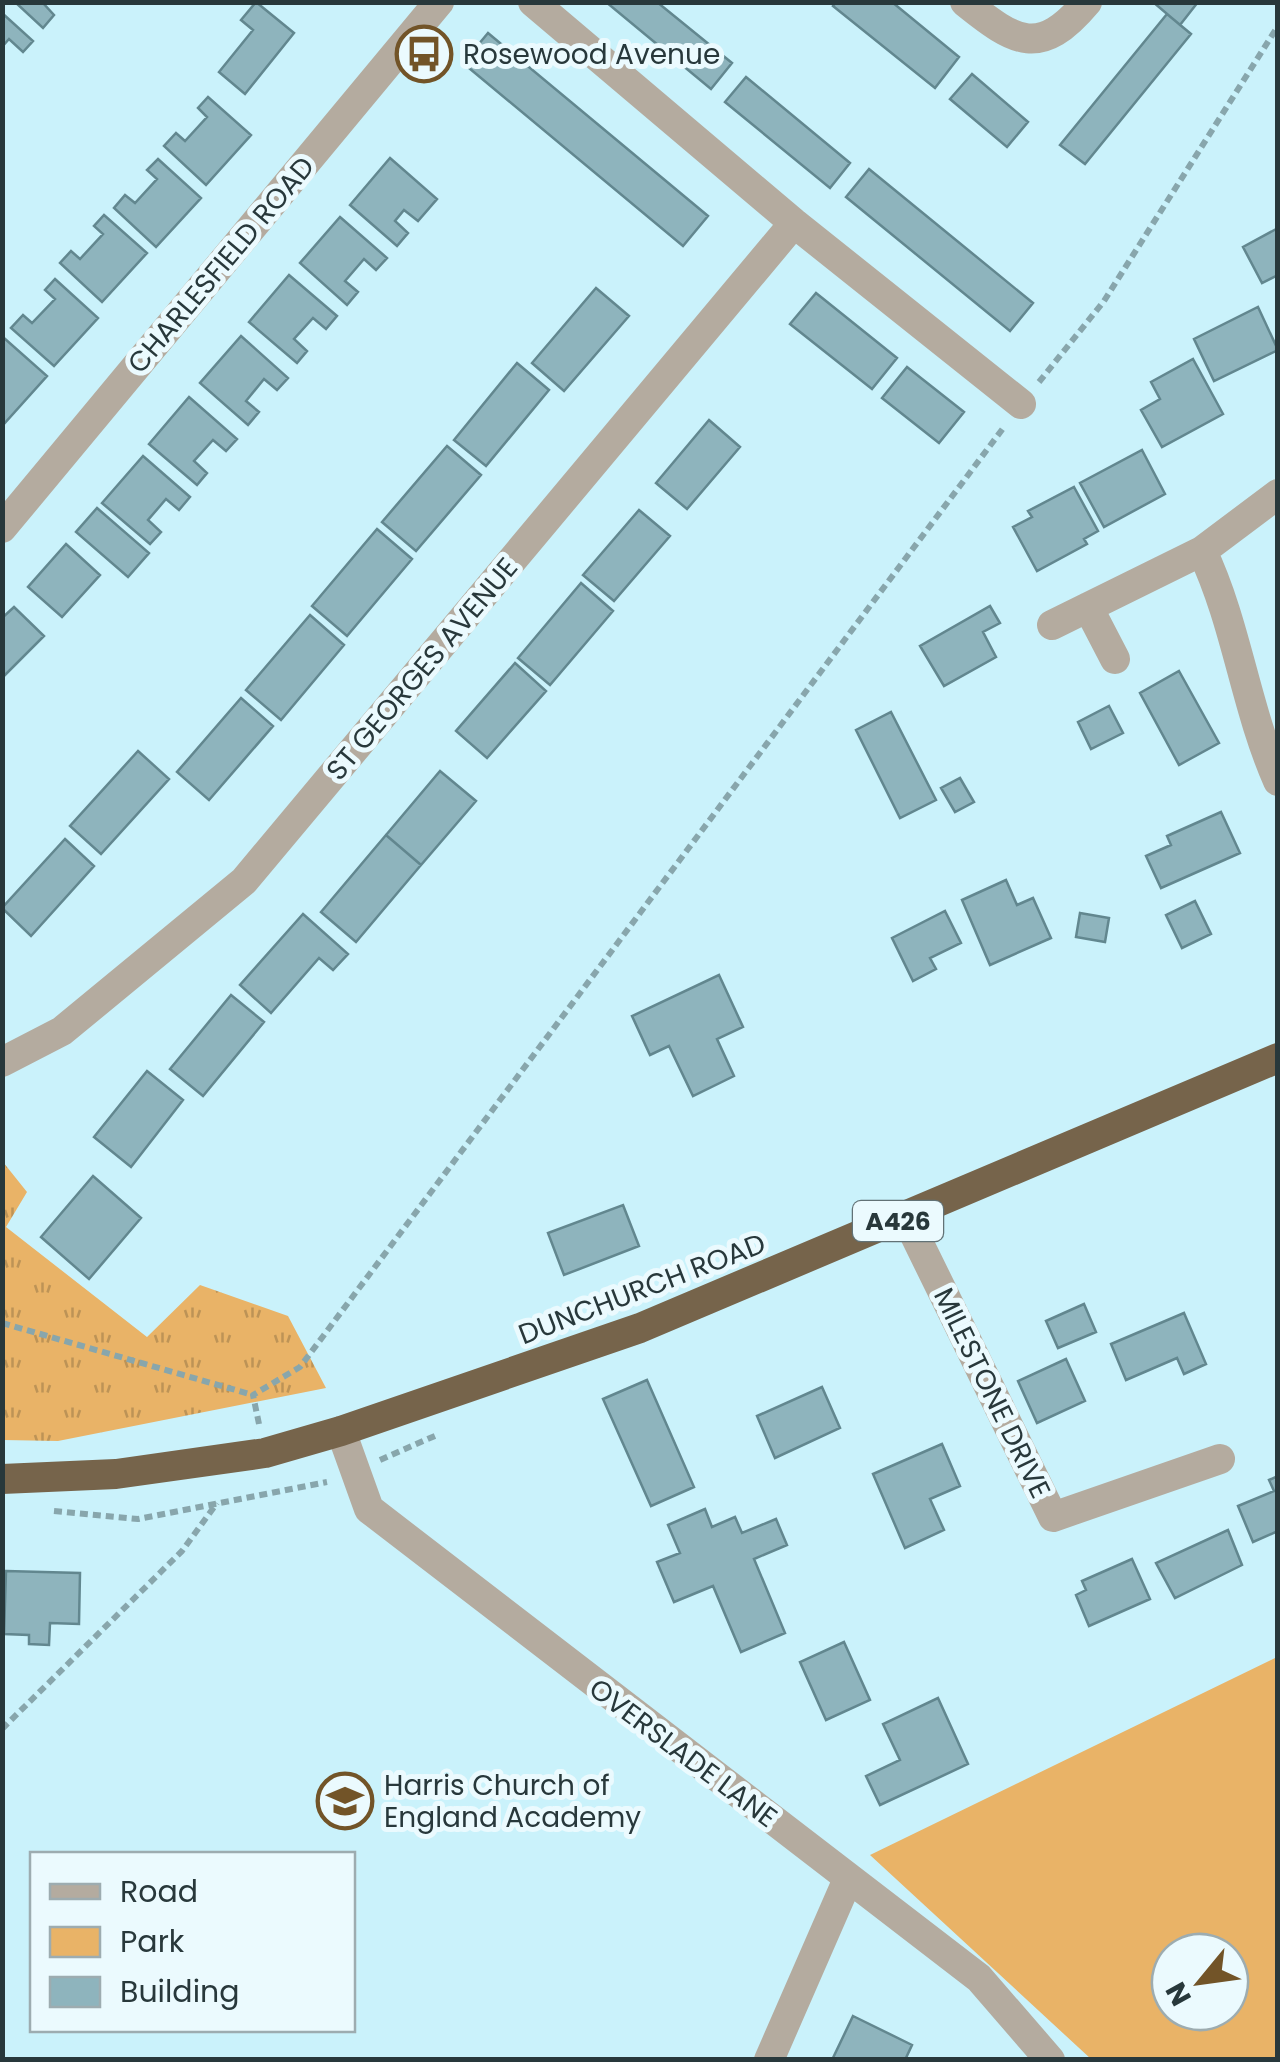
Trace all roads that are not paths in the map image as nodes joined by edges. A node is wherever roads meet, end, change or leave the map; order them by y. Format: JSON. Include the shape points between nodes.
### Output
{"nodes":[{"id":1,"x":439,"y":2,"type":"edge"},
{"id":2,"x":533,"y":2,"type":"edge"},
{"id":3,"x":965,"y":2,"type":"edge"},
{"id":4,"x":1087,"y":2,"type":"edge"},
{"id":5,"x":794,"y":224,"type":"junction"},
{"id":6,"x":1021,"y":404,"type":"road end"},
{"id":7,"x":1278,"y":494,"type":"edge"},
{"id":8,"x":2,"y":528,"type":"edge"},
{"id":9,"x":1202,"y":551,"type":"junction"},
{"id":10,"x":1088,"y":608,"type":"junction"},
{"id":11,"x":1052,"y":625,"type":"dead end"},
{"id":12,"x":1116,"y":659,"type":"dead end"},
{"id":13,"x":1278,"y":781,"type":"edge"},
{"id":14,"x":1278,"y":1058,"type":"edge"},
{"id":15,"x":2,"y":1062,"type":"edge"},
{"id":16,"x":906,"y":1217,"type":"junction"},
{"id":17,"x":341,"y":1431,"type":"junction"},
{"id":18,"x":1220,"y":1459,"type":"dead end"},
{"id":19,"x":2,"y":1479,"type":"edge"},
{"id":20,"x":848,"y":1880,"type":"junction"},
{"id":21,"x":769,"y":2060,"type":"edge"},
{"id":22,"x":1050,"y":2060,"type":"edge"}],
"edges":[{"from":1,"to":8,"type":"street","name":"CHARLESFIELD ROAD"},
{"from":2,"to":5,"type":"street"},
{"from":3,"to":4,"type":"street","via":[[1006,34],[1034,40],[1063,31]]},
{"from":5,"to":6,"type":"street"},
{"from":5,"to":15,"type":"street","name":"ST GEORGES AVENUE","via":[[244,881],[62,1031]]},
{"from":7,"to":9,"type":"street"},
{"from":9,"to":10,"type":"street"},
{"from":9,"to":13,"type":"street"},
{"from":10,"to":11,"type":"street"},
{"from":10,"to":12,"type":"street"},
{"from":14,"to":16,"type":"highway","name":"DUNCHURCH ROAD","number":"A426"},
{"from":16,"to":17,"type":"highway","name":"DUNCHURCH ROAD","number":"A426","via":[[640,1328]]},
{"from":16,"to":18,"type":"street","name":"MILESTONE DRIVE","via":[[1053,1517]]},
{"from":17,"to":19,"type":"highway","name":"DUNCHURCH ROAD","number":"A426","via":[[264,1454],[97,1476]]},
{"from":17,"to":20,"type":"street","name":"OVERSLADE LANE","via":[[370,1509]]},
{"from":20,"to":21,"type":"street"},
{"from":20,"to":22,"type":"street","name":"OVERSLADE LANE","via":[[979,1978]]}]}
